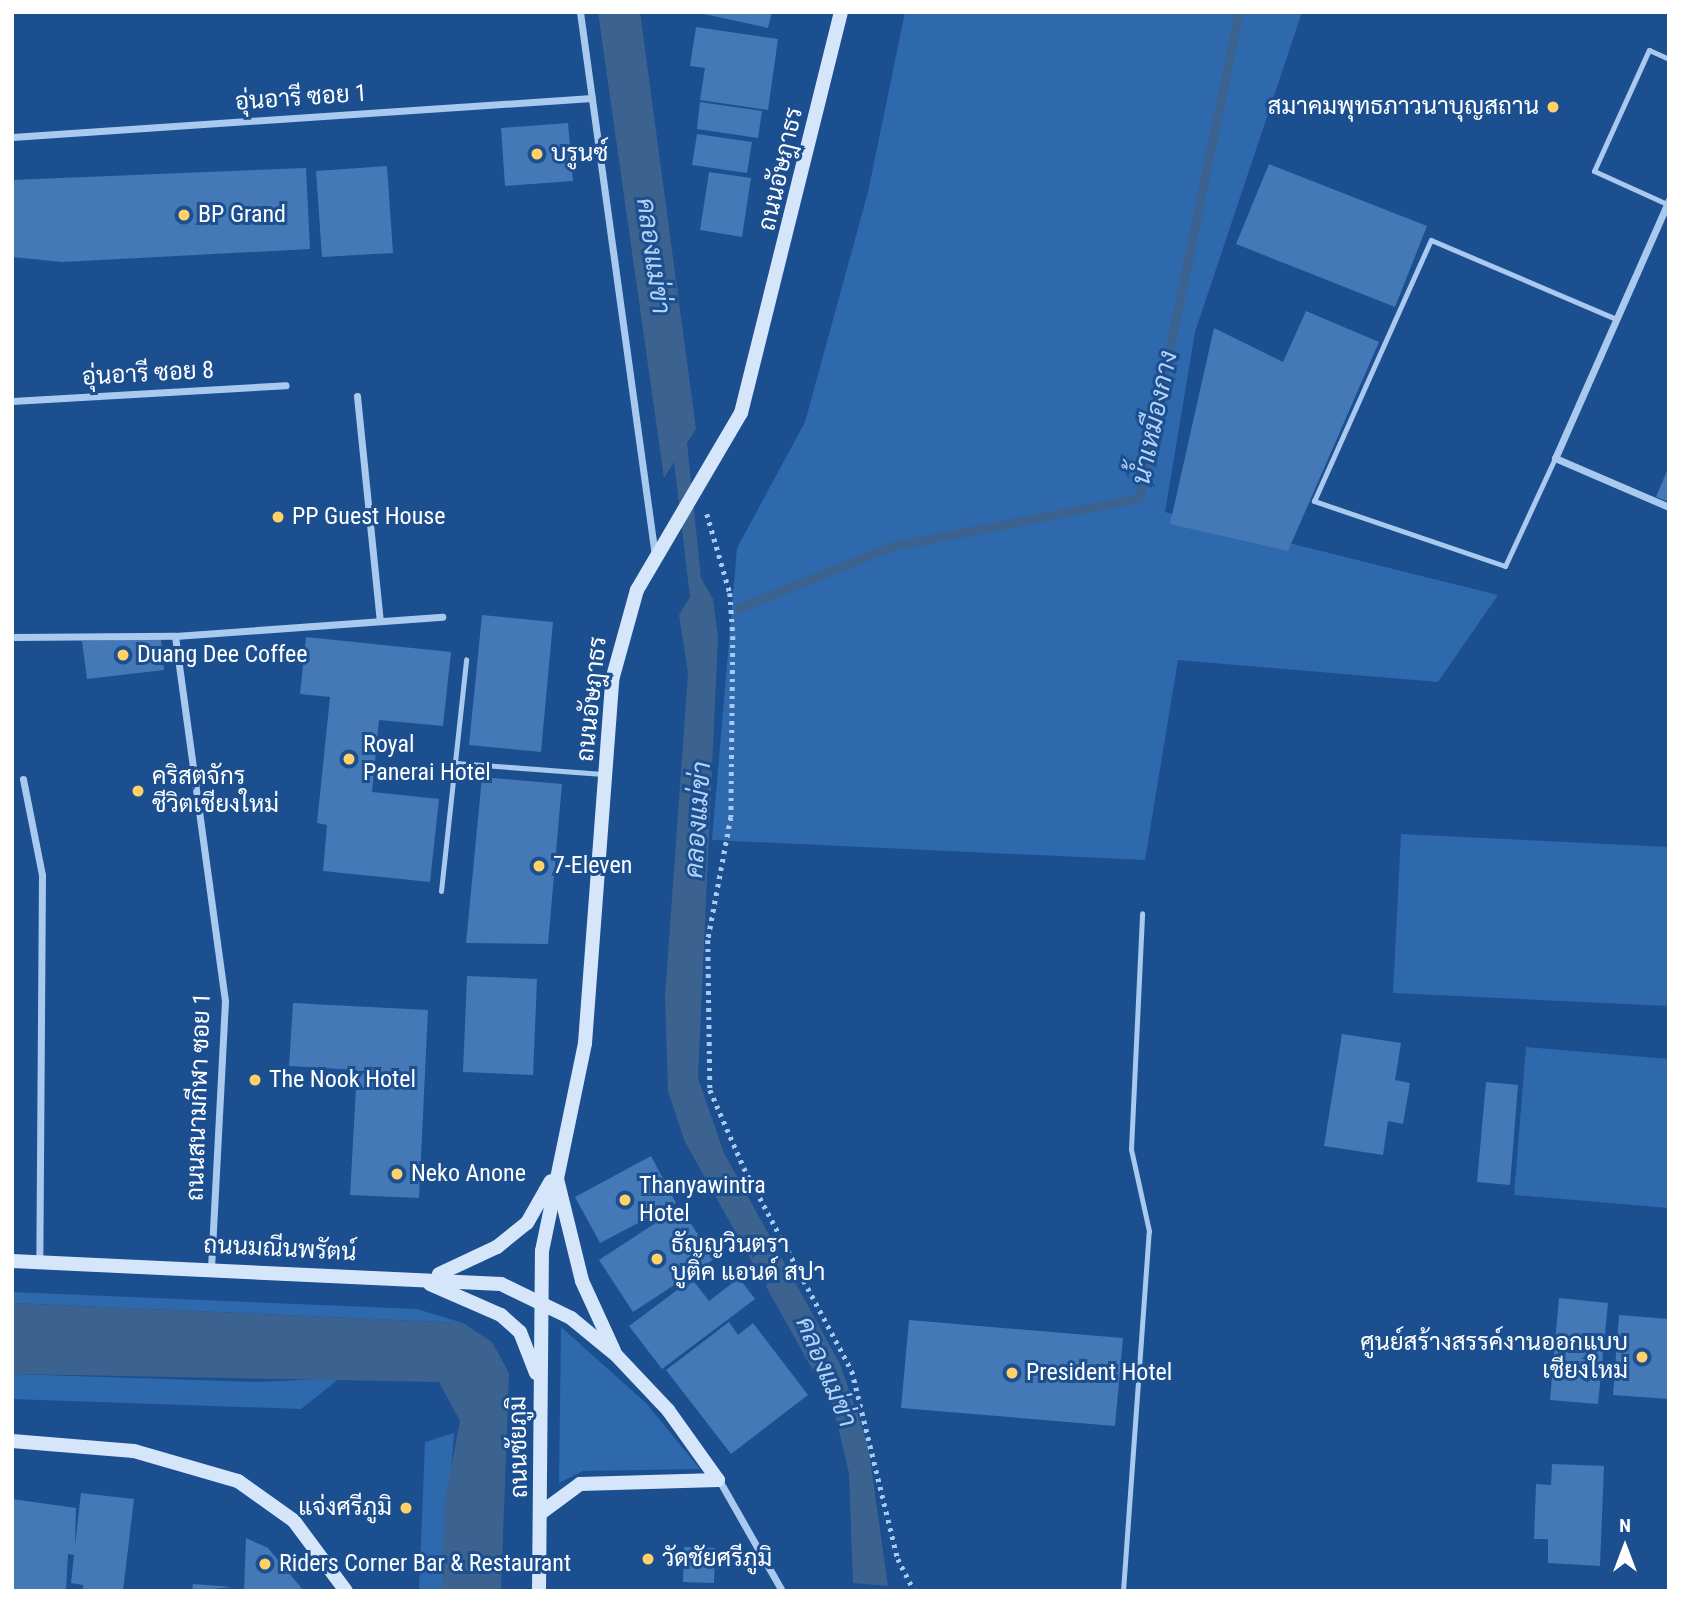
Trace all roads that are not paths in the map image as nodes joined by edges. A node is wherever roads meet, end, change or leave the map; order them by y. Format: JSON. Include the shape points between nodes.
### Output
{"nodes":[{"id":1,"x":580,"y":12,"type":"edge"},
{"id":2,"x":841,"y":12,"type":"edge"},
{"id":3,"x":1669,"y":59,"type":"edge"},
{"id":4,"x":592,"y":98,"type":"junction"},
{"id":5,"x":12,"y":137,"type":"edge"},
{"id":6,"x":1668,"y":202,"type":"edge"},
{"id":7,"x":1616,"y":319,"type":"junction"},
{"id":8,"x":286,"y":385,"type":"dead end"},
{"id":9,"x":357,"y":396,"type":"dead end"},
{"id":10,"x":12,"y":401,"type":"edge"},
{"id":11,"x":1555,"y":458,"type":"junction"},
{"id":12,"x":1669,"y":507,"type":"edge"},
{"id":13,"x":656,"y":564,"type":"junction"},
{"id":14,"x":442,"y":617,"type":"dead end"},
{"id":15,"x":380,"y":621,"type":"junction"},
{"id":16,"x":175,"y":636,"type":"junction"},
{"id":17,"x":12,"y":637,"type":"edge"},
{"id":18,"x":466,"y":659,"type":"dead end"},
{"id":19,"x":456,"y":763,"type":"junction"},
{"id":20,"x":607,"y":774,"type":"junction"},
{"id":21,"x":23,"y":779,"type":"dead end"},
{"id":22,"x":441,"y":891,"type":"dead end"},
{"id":23,"x":1142,"y":913,"type":"dead end"},
{"id":24,"x":556,"y":1174,"type":"junction"},
{"id":25,"x":12,"y":1261,"type":"edge"},
{"id":26,"x":39,"y":1262,"type":"junction"},
{"id":27,"x":212,"y":1268,"type":"junction"},
{"id":28,"x":419,"y":1280,"type":"junction"},
{"id":29,"x":541,"y":1303,"type":"junction"},
{"id":30,"x":616,"y":1355,"type":"junction"},
{"id":31,"x":541,"y":1388,"type":"junction"},
{"id":32,"x":12,"y":1441,"type":"edge"},
{"id":33,"x":718,"y":1480,"type":"junction"},
{"id":34,"x":542,"y":1512,"type":"junction"},
{"id":35,"x":346,"y":1591,"type":"edge"},
{"id":36,"x":539,"y":1591,"type":"edge"},
{"id":37,"x":782,"y":1591,"type":"edge"},
{"id":38,"x":1123,"y":1591,"type":"edge"}],
"edges":[{"from":1,"to":4,"type":"street"},
{"from":2,"to":13,"type":"street","name":"ถนนอัษฎาธร","via":[[741,413]]},
{"from":3,"to":6,"type":"lane","via":[[1648,50],[1594,170]]},
{"from":4,"to":5,"type":"street","name":"อุ่นอารี ซอย 1"},
{"from":4,"to":13,"type":"street"},
{"from":6,"to":7,"type":"street"},
{"from":7,"to":11,"type":"street"},
{"from":7,"to":11,"type":"lane","via":[[1431,240],[1314,501],[1505,566]]},
{"from":8,"to":10,"type":"street","name":"อุ่นอารี ซอย 8"},
{"from":9,"to":15,"type":"street"},
{"from":11,"to":12,"type":"street"},
{"from":13,"to":20,"type":"street","name":"ถนนอัษฎาธร","via":[[625,620],[612,680]]},
{"from":14,"to":15,"type":"street"},
{"from":15,"to":16,"type":"street"},
{"from":16,"to":17,"type":"street"},
{"from":16,"to":27,"type":"street","name":"ถนนสนามกีฬา ซอย 1","via":[[225,1001]]},
{"from":18,"to":19,"type":"lane"},
{"from":19,"to":20,"type":"lane"},
{"from":19,"to":22,"type":"lane"},
{"from":20,"to":24,"type":"street","name":"ถนนอัษฎาธร","via":[[585,1043]]},
{"from":21,"to":26,"type":"street","via":[[42,875]]},
{"from":23,"to":38,"type":"lane","via":[[1130,1149],[1149,1231]]},
{"from":24,"to":28,"type":"street","via":[[527,1223],[498,1247]]},
{"from":24,"to":29,"type":"street","name":"ถนนอัษฎาธร"},
{"from":24,"to":30,"type":"street","via":[[582,1281]]},
{"from":25,"to":26,"type":"street","name":"ถนนมณีนพรัตน์"},
{"from":26,"to":27,"type":"street","name":"ถนนมณีนพรัตน์"},
{"from":27,"to":28,"type":"street","name":"ถนนมณีนพรัตน์"},
{"from":28,"to":29,"type":"street","name":"ถนนมณีนพรัตน์","via":[[485,1280]]},
{"from":28,"to":31,"type":"street","via":[[501,1315],[520,1332]]},
{"from":29,"to":30,"type":"street","name":"ถนนมณีนพรัตน์"},
{"from":29,"to":31,"type":"street","name":"ถนนชัยภูมิ"},
{"from":30,"to":33,"type":"street","via":[[668,1410]]},
{"from":31,"to":34,"type":"street","name":"ถนนชัยภูมิ"},
{"from":32,"to":35,"type":"street","via":[[134,1451],[185,1461],[267,1499],[294,1521]]},
{"from":33,"to":34,"type":"street","via":[[580,1484]]},
{"from":33,"to":37,"type":"street"},
{"from":34,"to":36,"type":"street","name":"ถนนชัยภูมิ"}]}
